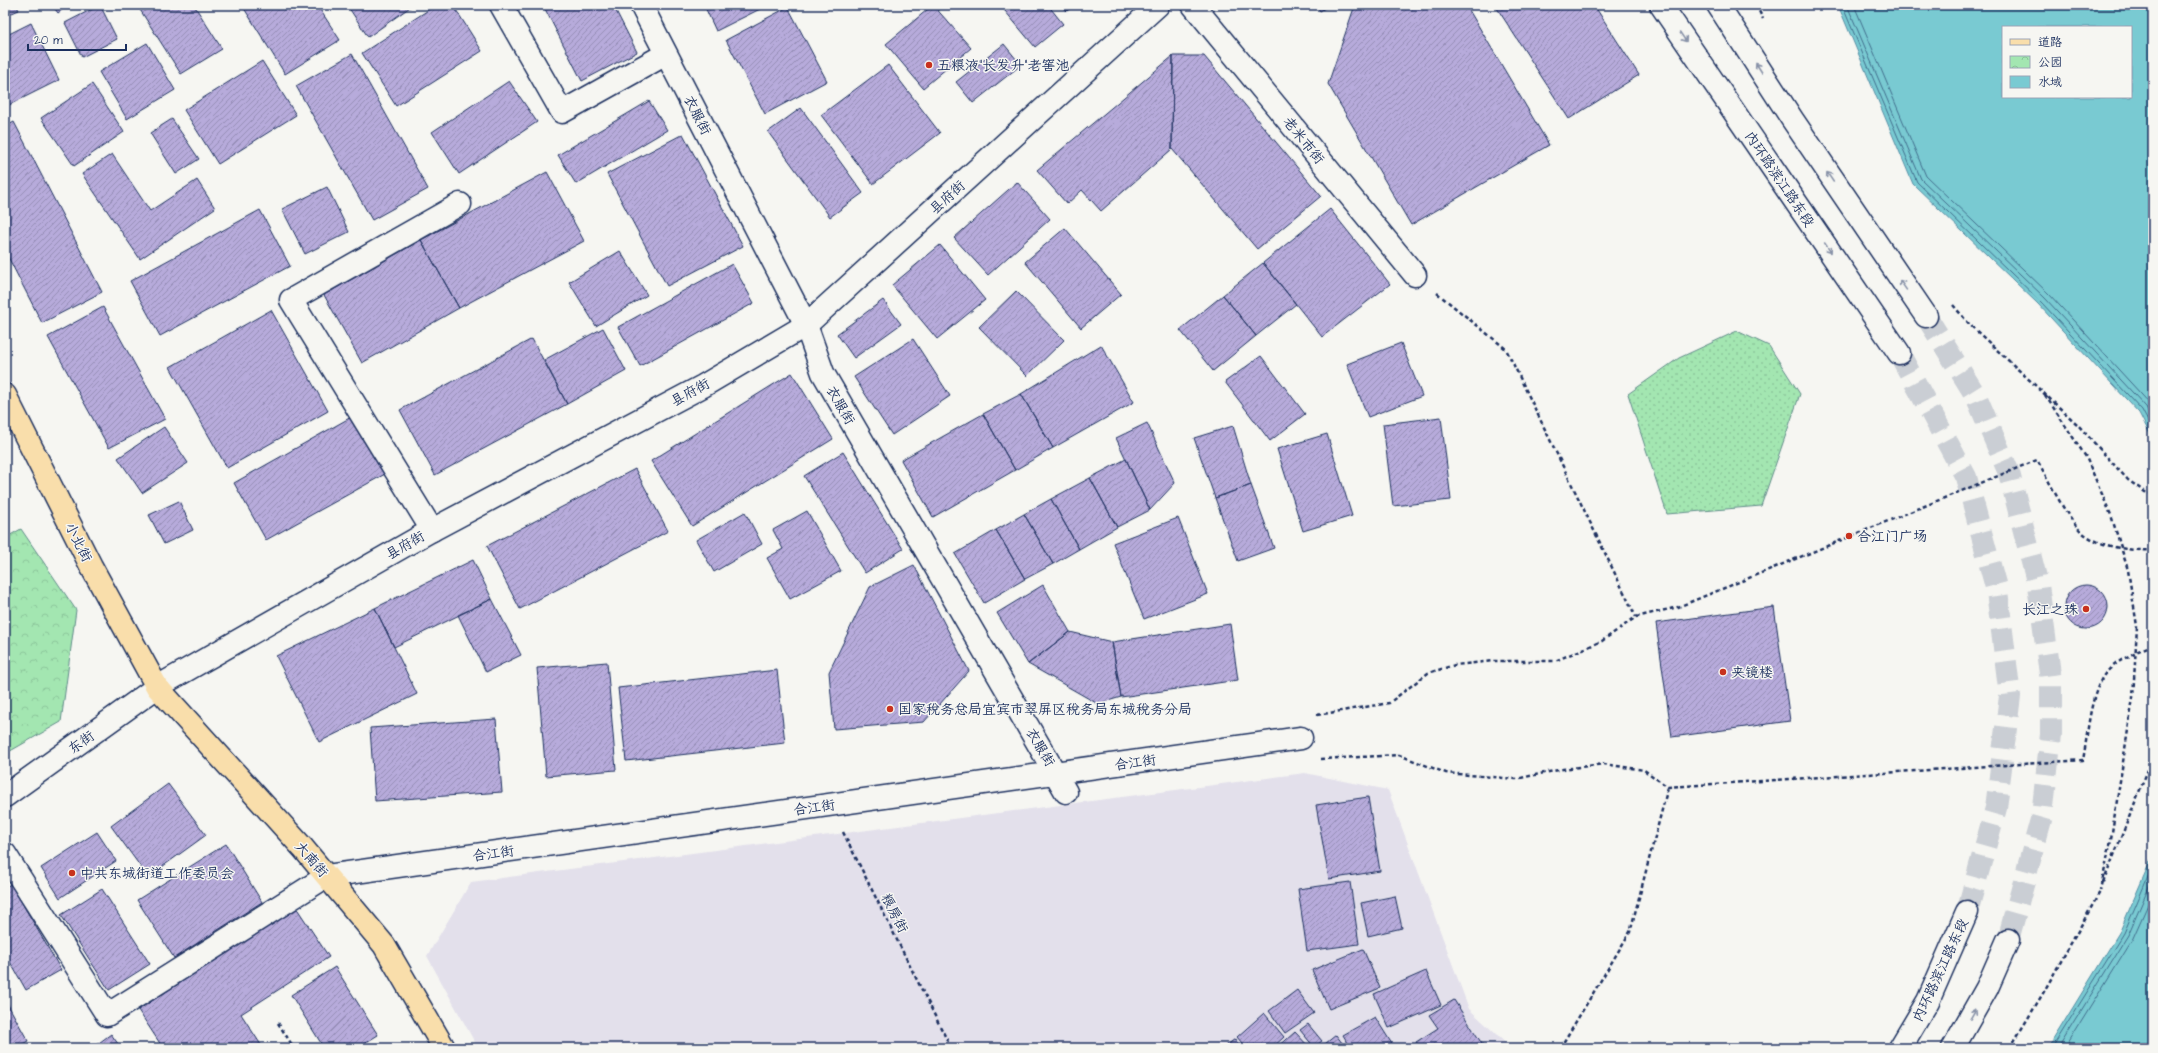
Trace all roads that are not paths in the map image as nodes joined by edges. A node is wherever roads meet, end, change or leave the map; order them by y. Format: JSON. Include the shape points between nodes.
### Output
{"nodes":[{"id":1,"x":501,"y":5,"type":"edge"},
{"id":2,"x":641,"y":5,"type":"edge"},
{"id":3,"x":1158,"y":5,"type":"edge"},
{"id":4,"x":1193,"y":5,"type":"edge"},
{"id":5,"x":1661,"y":5,"type":"edge"},
{"id":6,"x":1718,"y":5,"type":"edge"},
{"id":7,"x":666,"y":54,"type":"junction"},
{"id":8,"x":460,"y":204,"type":"dead end"},
{"id":9,"x":1415,"y":275,"type":"road end"},
{"id":10,"x":1926,"y":316,"type":"tunnel mouth"},
{"id":11,"x":806,"y":324,"type":"junction"},
{"id":12,"x":1899,"y":353,"type":"tunnel mouth"},
{"id":13,"x":5,"y":395,"type":"edge"},
{"id":14,"x":432,"y":530,"type":"junction"},
{"id":15,"x":156,"y":687,"type":"junction"},
{"id":16,"x":1301,"y":738,"type":"dead end"},
{"id":17,"x":1061,"y":782,"type":"junction"},
{"id":18,"x":5,"y":796,"type":"edge"},
{"id":19,"x":5,"y":854,"type":"edge"},
{"id":20,"x":327,"y":876,"type":"junction"},
{"id":21,"x":1967,"y":912,"type":"tunnel mouth"},
{"id":22,"x":2008,"y":940,"type":"tunnel mouth"},
{"id":23,"x":444,"y":1048,"type":"edge"},
{"id":24,"x":1900,"y":1048,"type":"edge"},
{"id":25,"x":1953,"y":1048,"type":"edge"}],
"edges":[{"from":1,"to":7,"type":"street","via":[[562,112]]},
{"from":2,"to":7,"type":"street","name":"衣服街"},
{"from":3,"to":11,"type":"street","name":"县府街"},
{"from":4,"to":9,"type":"street","name":"老米市街"},
{"from":5,"to":12,"type":"street","name":"内环路滨江路东段","one_way":true},
{"from":10,"to":6,"type":"street","one_way":true,"via":[[1796,126]]},
{"from":7,"to":11,"type":"street","name":"衣服街"},
{"from":8,"to":14,"type":"street","via":[[292,300]]},
{"from":11,"to":14,"type":"street","name":"县府街","via":[[702,386]]},
{"from":11,"to":17,"type":"street","name":"衣服街","via":[[823,373]]},
{"from":13,"to":15,"type":"main road","name":"小北街","via":[[91,566]]},
{"from":14,"to":15,"type":"street","name":"县府街"},
{"from":15,"to":18,"type":"street","name":"东街"},
{"from":15,"to":20,"type":"main road","name":"大南街"},
{"from":16,"to":17,"type":"street","name":"合江街"},
{"from":17,"to":20,"type":"street","name":"合江街","via":[[828,805]]},
{"from":19,"to":20,"type":"street","via":[[107,1015]]},
{"from":20,"to":23,"type":"main road","name":"大南街","via":[[384,945]]},
{"from":21,"to":24,"type":"street","name":"内环路滨江路东段","via":[[1928,1001]]},
{"from":25,"to":22,"type":"street","one_way":true,"via":[[1987,988]]}]}
